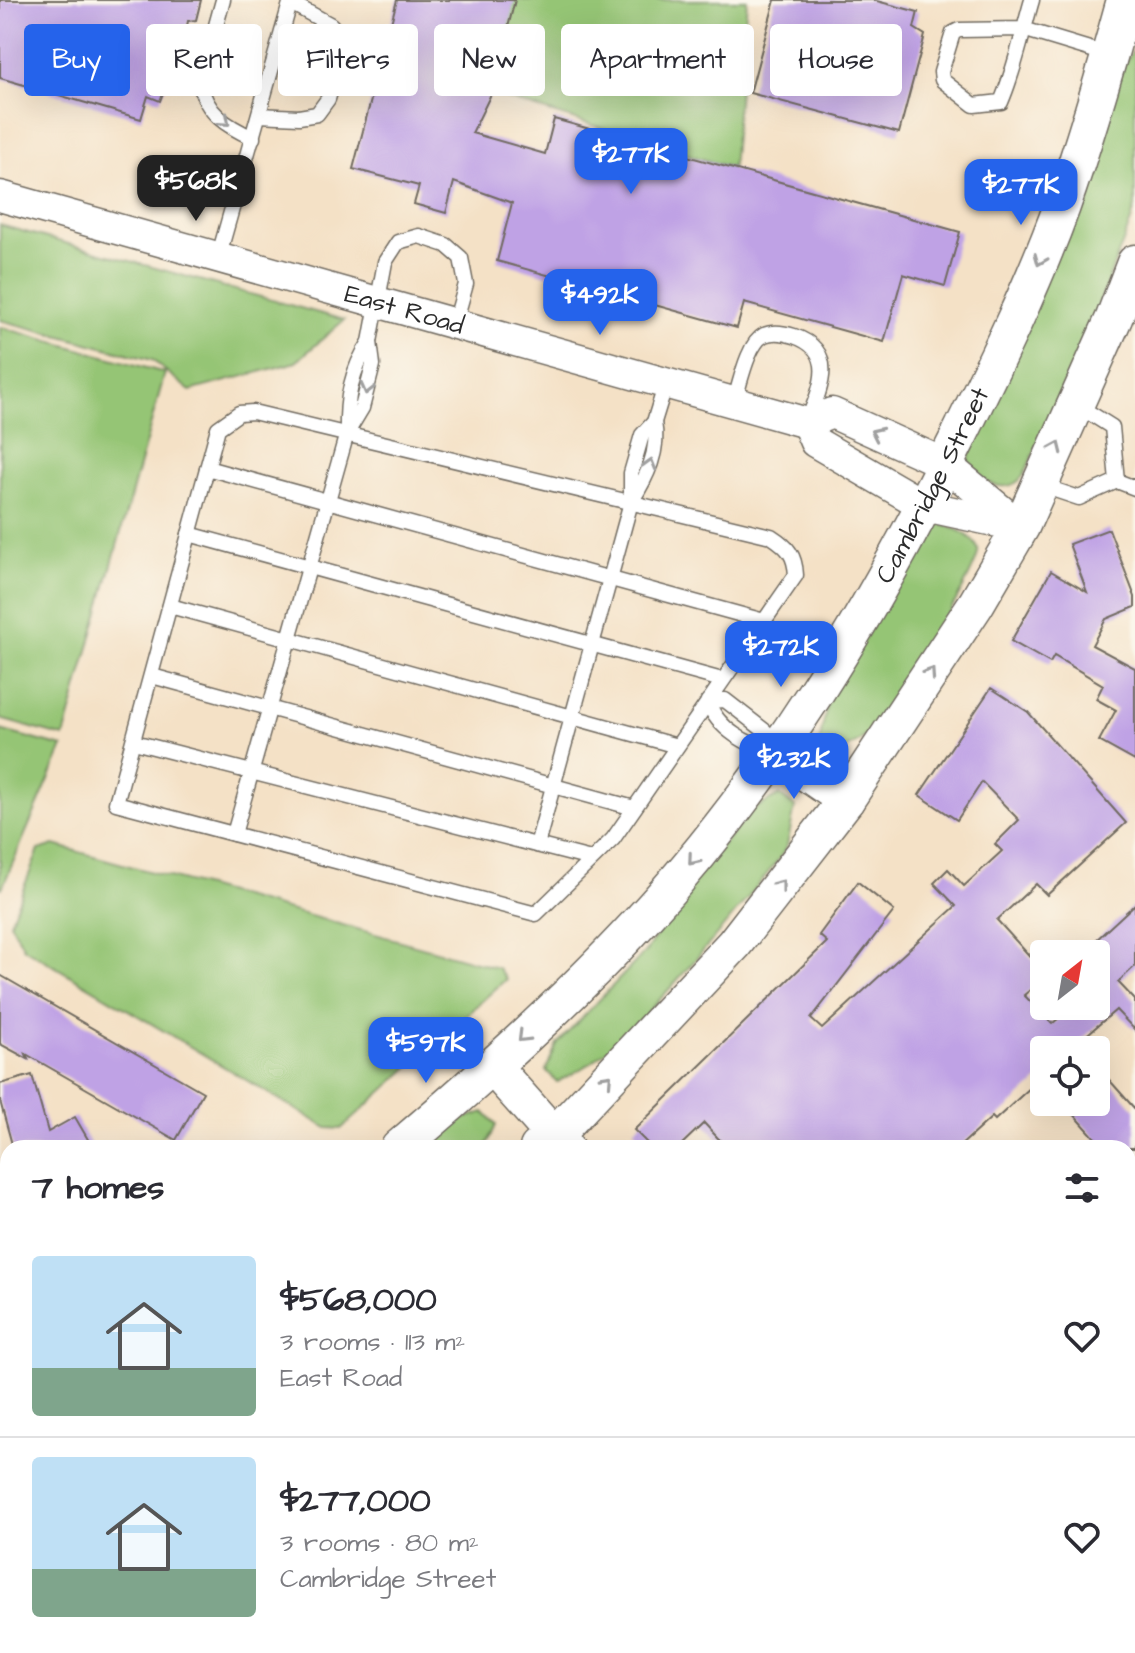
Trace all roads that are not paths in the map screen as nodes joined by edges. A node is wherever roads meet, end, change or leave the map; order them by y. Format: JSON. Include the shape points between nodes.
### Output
{"nodes":[{"id":1,"x":223,"y":0,"type":"edge"},
{"id":2,"x":1032,"y":0,"type":"edge"},
{"id":3,"x":1125,"y":0,"type":"edge"},
{"id":4,"x":291,"y":2,"type":"edge"},
{"id":5,"x":1023,"y":29,"type":"junction"},
{"id":6,"x":1110,"y":55,"type":"junction"},
{"id":7,"x":259,"y":115,"type":"junction"},
{"id":8,"x":253,"y":138,"type":"junction"},
{"id":9,"x":0,"y":196,"type":"edge"},
{"id":10,"x":218,"y":258,"type":"junction"},
{"id":11,"x":1135,"y":263,"type":"edge"},
{"id":12,"x":378,"y":302,"type":"junction"},
{"id":13,"x":455,"y":323,"type":"junction"},
{"id":14,"x":666,"y":383,"type":"junction"},
{"id":15,"x":734,"y":402,"type":"junction"},
{"id":16,"x":1076,"y":404,"type":"junction"},
{"id":17,"x":807,"y":423,"type":"junction"},
{"id":18,"x":347,"y":433,"type":"junction"},
{"id":19,"x":945,"y":464,"type":"junction"},
{"id":20,"x":207,"y":468,"type":"junction"},
{"id":21,"x":1117,"y":481,"type":"junction"},
{"id":22,"x":1040,"y":485,"type":"junction"},
{"id":23,"x":1135,"y":488,"type":"edge"},
{"id":24,"x":328,"y":501,"type":"junction"},
{"id":25,"x":631,"y":502,"type":"junction"},
{"id":26,"x":925,"y":506,"type":"junction"},
{"id":27,"x":1021,"y":527,"type":"junction"},
{"id":28,"x":189,"y":534,"type":"junction"},
{"id":29,"x":310,"y":567,"type":"junction"},
{"id":30,"x":610,"y":579,"type":"junction"},
{"id":31,"x":170,"y":606,"type":"junction"},
{"id":32,"x":764,"y":621,"type":"junction"},
{"id":33,"x":289,"y":639,"type":"junction"},
{"id":34,"x":592,"y":644,"type":"junction"},
{"id":35,"x":152,"y":676,"type":"junction"},
{"id":36,"x":722,"y":680,"type":"junction"},
{"id":37,"x":708,"y":701,"type":"junction"},
{"id":38,"x":270,"y":708,"type":"junction"},
{"id":39,"x":572,"y":717,"type":"junction"},
{"id":40,"x":134,"y":742,"type":"junction"},
{"id":41,"x":677,"y":746,"type":"junction"},
{"id":42,"x":776,"y":752,"type":"junction"},
{"id":43,"x":252,"y":771,"type":"junction"},
{"id":44,"x":553,"y":786,"type":"junction"},
{"id":45,"x":846,"y":800,"type":"junction"},
{"id":46,"x":634,"y":808,"type":"junction"},
{"id":47,"x":234,"y":834,"type":"junction"},
{"id":48,"x":537,"y":845,"type":"junction"},
{"id":49,"x":591,"y":859,"type":"junction"},
{"id":50,"x":493,"y":1067,"type":"junction"},
{"id":51,"x":408,"y":1140,"type":"edge"},
{"id":52,"x":549,"y":1140,"type":"edge"},
{"id":53,"x":556,"y":1140,"type":"edge"}],
"edges":[{"from":1,"to":8,"type":"lane","one_way":true,"via":[[200,83],[202,94],[223,124]]},
{"from":2,"to":5,"type":"lane"},
{"from":3,"to":6,"type":"street","name":"Cambridge Street"},
{"from":4,"to":7,"type":"lane"},
{"from":4,"to":7,"type":"lane","via":[[331,25],[345,42],[328,99],[317,114]]},
{"from":5,"to":5,"type":"lane","via":[[1001,102],[974,105],[942,80],[953,33]]},
{"from":5,"to":6,"type":"lane"},
{"from":6,"to":19,"type":"street","name":"Cambridge Street","one_way":true,"via":[[1061,208],[1009,335]]},
{"from":7,"to":8,"type":"lane"},
{"from":8,"to":10,"type":"lane"},
{"from":9,"to":10,"type":"street","name":"East Road"},
{"from":10,"to":12,"type":"street","name":"East Road"},
{"from":11,"to":16,"type":"street"},
{"from":12,"to":13,"type":"street","name":"East Road"},
{"from":12,"to":13,"type":"lane","via":[[385,262],[398,242],[419,236],[446,245],[461,258],[466,284]]},
{"from":12,"to":18,"type":"lane","one_way":true,"via":[[370,342],[373,365],[362,408]]},
{"from":13,"to":14,"type":"street","name":"East Road"},
{"from":14,"to":15,"type":"street","name":"East Road"},
{"from":25,"to":14,"type":"lane","one_way":true,"via":[[646,479],[658,439],[654,422]]},
{"from":15,"to":17,"type":"street","name":"East Road"},
{"from":15,"to":17,"type":"lane","via":[[749,357],[763,336],[795,336],[820,355],[822,386]]},
{"from":16,"to":21,"type":"lane","via":[[1112,427]]},
{"from":22,"to":16,"type":"street","one_way":true},
{"from":19,"to":17,"type":"street","name":"East Road","one_way":true,"via":[[832,413]]},
{"from":17,"to":26,"type":"street","via":[[815,442]]},
{"from":18,"to":20,"type":"lane","via":[[239,413],[218,428]]},
{"from":18,"to":24,"type":"lane"},
{"from":18,"to":25,"type":"lane"},
{"from":19,"to":26,"type":"street","name":"Cambridge Street"},
{"from":19,"to":27,"type":"street","name":"East Road"},
{"from":20,"to":24,"type":"lane"},
{"from":20,"to":28,"type":"lane"},
{"from":21,"to":22,"type":"lane","via":[[1079,498]]},
{"from":21,"to":23,"type":"lane"},
{"from":22,"to":27,"type":"street"},
{"from":24,"to":29,"type":"lane"},
{"from":24,"to":30,"type":"lane"},
{"from":25,"to":30,"type":"lane"},
{"from":25,"to":32,"type":"lane","via":[[771,536],[785,545],[795,558],[796,575]]},
{"from":26,"to":27,"type":"street"},
{"from":26,"to":42,"type":"street","name":"Cambridge Street"},
{"from":45,"to":27,"type":"street","one_way":true},
{"from":28,"to":29,"type":"lane"},
{"from":28,"to":31,"type":"lane"},
{"from":29,"to":33,"type":"lane"},
{"from":29,"to":34,"type":"lane"},
{"from":30,"to":32,"type":"lane"},
{"from":30,"to":34,"type":"lane"},
{"from":31,"to":33,"type":"lane"},
{"from":31,"to":35,"type":"lane"},
{"from":32,"to":36,"type":"lane"},
{"from":33,"to":38,"type":"lane"},
{"from":33,"to":39,"type":"lane"},
{"from":34,"to":36,"type":"lane"},
{"from":34,"to":39,"type":"lane"},
{"from":35,"to":38,"type":"lane"},
{"from":35,"to":40,"type":"lane"},
{"from":36,"to":37,"type":"lane"},
{"from":37,"to":41,"type":"lane"},
{"from":37,"to":42,"type":"lane","via":[[725,700],[756,723]]},
{"from":38,"to":43,"type":"lane"},
{"from":38,"to":44,"type":"lane"},
{"from":39,"to":41,"type":"lane"},
{"from":39,"to":44,"type":"lane"},
{"from":40,"to":43,"type":"lane"},
{"from":40,"to":47,"type":"lane","via":[[116,803]]},
{"from":41,"to":46,"type":"lane"},
{"from":42,"to":45,"type":"street"},
{"from":42,"to":50,"type":"street","name":"Cambridge Street","one_way":true,"via":[[637,926]]},
{"from":43,"to":47,"type":"lane"},
{"from":43,"to":48,"type":"lane"},
{"from":44,"to":46,"type":"lane"},
{"from":44,"to":48,"type":"lane"},
{"from":53,"to":45,"type":"street","one_way":true,"via":[[734,944]]},
{"from":46,"to":49,"type":"lane"},
{"from":47,"to":49,"type":"lane","via":[[536,914]]},
{"from":48,"to":49,"type":"lane"},
{"from":50,"to":51,"type":"street","name":"Cambridge Street"},
{"from":50,"to":52,"type":"street"}]}
